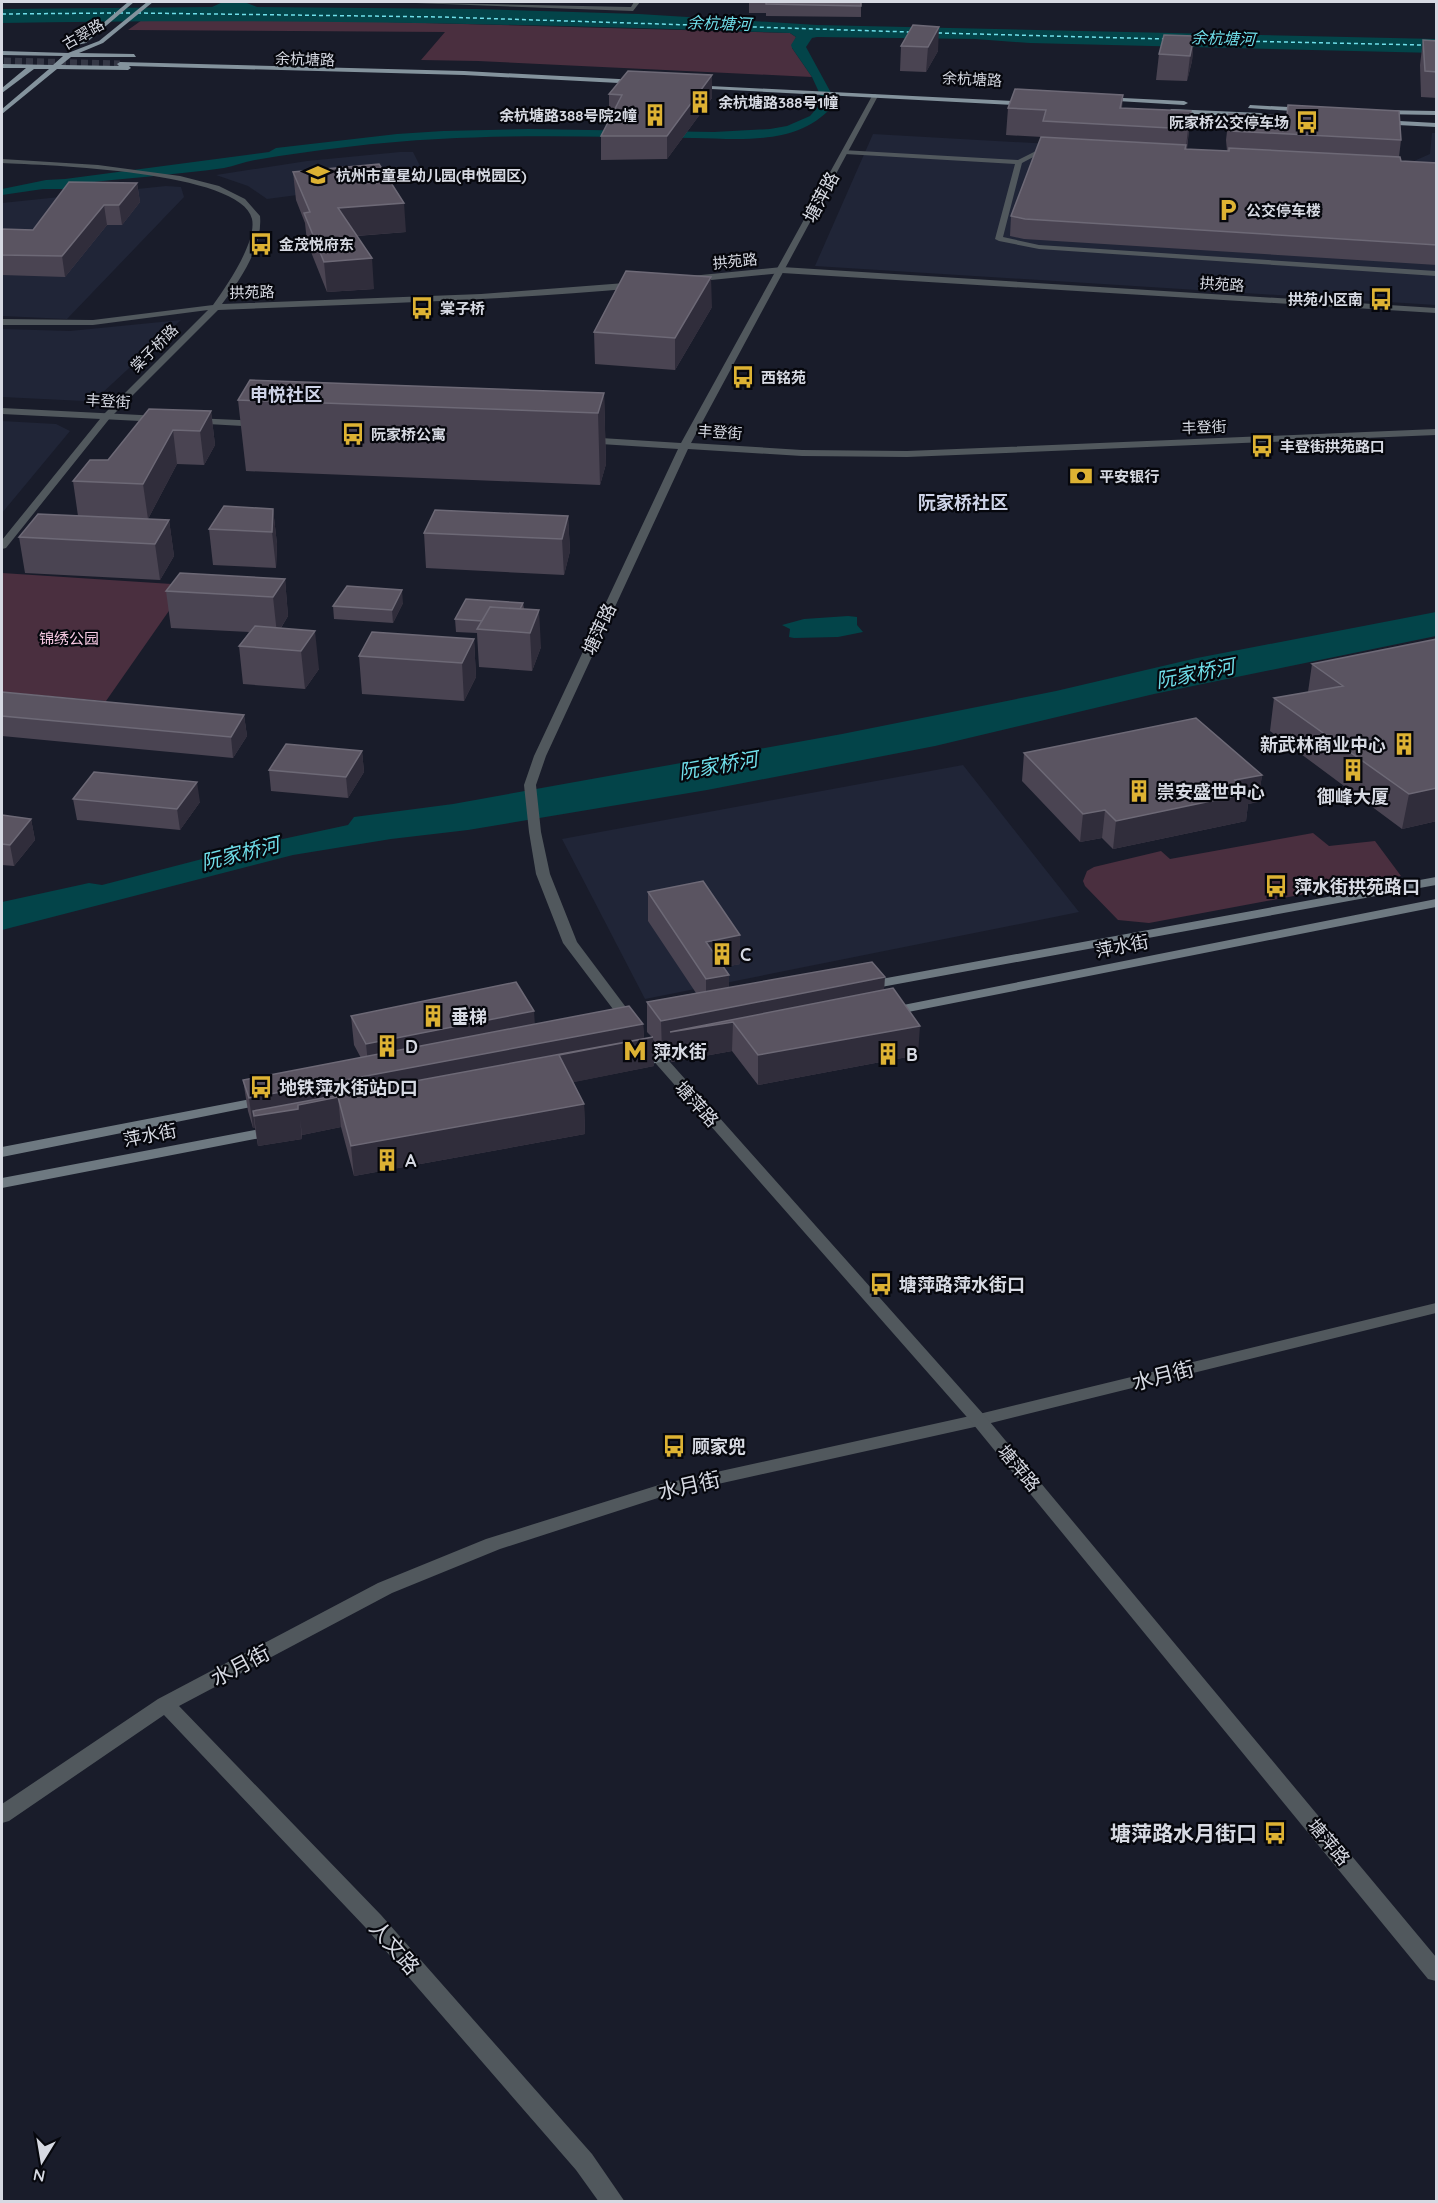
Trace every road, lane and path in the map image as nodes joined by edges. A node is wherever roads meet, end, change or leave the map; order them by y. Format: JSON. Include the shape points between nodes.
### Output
{"nodes":[{"id":1,"x":131,"y":2,"type":"edge"},
{"id":2,"x":150,"y":2,"type":"edge"},
{"id":3,"x":392,"y":2,"type":"edge"},
{"id":4,"x":637,"y":2,"type":"edge"},
{"id":5,"x":48,"y":54,"type":"junction"},
{"id":6,"x":70,"y":54,"type":"junction"},
{"id":7,"x":140,"y":56,"type":"dead end"},
{"id":8,"x":3,"y":59,"type":"edge"},
{"id":9,"x":311,"y":60,"type":"dead end"},
{"id":10,"x":32,"y":67,"type":"junction"},
{"id":11,"x":57,"y":67,"type":"junction"},
{"id":12,"x":578,"y":73,"type":"junction"},
{"id":13,"x":649,"y":77,"type":"edge"},
{"id":14,"x":608,"y":80,"type":"junction"},
{"id":15,"x":641,"y":82,"type":"edge"},
{"id":16,"x":841,"y":90,"type":"junction"},
{"id":17,"x":2,"y":91,"type":"edge"},
{"id":18,"x":1030,"y":95,"type":"edge"},
{"id":19,"x":875,"y":96,"type":"junction"},
{"id":20,"x":1044,"y":104,"type":"edge"},
{"id":21,"x":1320,"y":110,"type":"edge"},
{"id":22,"x":2,"y":112,"type":"edge"},
{"id":23,"x":1308,"y":115,"type":"junction"},
{"id":24,"x":1437,"y":115,"type":"edge"},
{"id":25,"x":1378,"y":120,"type":"edge"},
{"id":26,"x":1437,"y":124,"type":"edge"},
{"id":27,"x":845,"y":152,"type":"junction"},
{"id":28,"x":1061,"y":153,"type":"edge"},
{"id":29,"x":2,"y":161,"type":"edge"},
{"id":30,"x":1019,"y":162,"type":"junction"},
{"id":31,"x":782,"y":270,"type":"junction"},
{"id":32,"x":1437,"y":274,"type":"edge"},
{"id":33,"x":681,"y":281,"type":"edge"},
{"id":34,"x":647,"y":284,"type":"edge"},
{"id":35,"x":216,"y":307,"type":"junction"},
{"id":36,"x":1437,"y":312,"type":"edge"},
{"id":37,"x":2,"y":322,"type":"edge"},
{"id":38,"x":2,"y":411,"type":"edge"},
{"id":39,"x":107,"y":416,"type":"junction"},
{"id":40,"x":166,"y":419,"type":"edge"},
{"id":41,"x":177,"y":420,"type":"edge"},
{"id":42,"x":272,"y":424,"type":"edge"},
{"id":43,"x":1437,"y":432,"type":"edge"},
{"id":44,"x":569,"y":439,"type":"edge"},
{"id":45,"x":685,"y":445,"type":"junction"},
{"id":46,"x":2,"y":546,"type":"edge"},
{"id":47,"x":1437,"y":881,"type":"edge"},
{"id":48,"x":1437,"y":903,"type":"edge"},
{"id":49,"x":854,"y":988,"type":"edge"},
{"id":50,"x":878,"y":1015,"type":"edge"},
{"id":51,"x":703,"y":1049,"type":"edge"},
{"id":52,"x":657,"y":1058,"type":"junction"},
{"id":53,"x":622,"y":1065,"type":"edge"},
{"id":54,"x":286,"y":1096,"type":"edge"},
{"id":55,"x":294,"y":1128,"type":"edge"},
{"id":56,"x":2,"y":1152,"type":"edge"},
{"id":57,"x":2,"y":1183,"type":"edge"},
{"id":58,"x":1437,"y":1308,"type":"edge"},
{"id":59,"x":980,"y":1420,"type":"junction"},
{"id":60,"x":165,"y":1704,"type":"junction"},
{"id":61,"x":2,"y":1815,"type":"edge"},
{"id":62,"x":1437,"y":1972,"type":"edge"},
{"id":63,"x":613,"y":2202,"type":"edge"}],
"edges":[{"from":1,"to":5,"type":"main road","name":"古翠路","via":[[84,42]]},
{"from":2,"to":6,"type":"main road","name":"古翠路","via":[[101,42]]},
{"from":3,"to":4,"type":"street","via":[[633,9]]},
{"from":5,"to":6,"type":"main road","name":"余杭塘路"},
{"from":5,"to":8,"type":"main road","name":"余杭塘路"},
{"from":5,"to":10,"type":"main road","name":"古翠路"},
{"from":6,"to":7,"type":"main road","name":"余杭塘路"},
{"from":6,"to":11,"type":"main road","name":"古翠路"},
{"from":8,"to":10,"type":"main road","name":"余杭塘路"},
{"from":9,"to":12,"type":"main road","name":"余杭塘路"},
{"from":10,"to":11,"type":"main road","name":"余杭塘路"},
{"from":10,"to":17,"type":"main road","name":"古翠路"},
{"from":11,"to":14,"type":"main road","name":"余杭塘路"},
{"from":11,"to":22,"type":"main road","name":"古翠路"},
{"from":12,"to":13,"type":"main road","name":"余杭塘路"},
{"from":12,"to":14,"type":"main road","name":"余杭塘路","via":[[121,62]]},
{"from":14,"to":15,"type":"main road","name":"余杭塘路"},
{"from":16,"to":16,"type":"main road","name":"余杭塘路","via":[[802,84],[685,82],[817,93]]},
{"from":16,"to":18,"type":"main road","name":"余杭塘路"},
{"from":16,"to":19,"type":"main road","name":"余杭塘路"},
{"from":19,"to":20,"type":"main road","name":"余杭塘路"},
{"from":19,"to":27,"type":"street","name":"塘萍路"},
{"from":21,"to":23,"type":"main road"},
{"from":23,"to":23,"type":"main road","via":[[1100,103],[1296,117]]},
{"from":24,"to":26,"type":"main road","via":[[1366,115]]},
{"from":25,"to":26,"type":"main road"},
{"from":27,"to":30,"type":"street"},
{"from":27,"to":31,"type":"street","name":"塘萍路"},
{"from":28,"to":30,"type":"street","via":[[1038,152]]},
{"from":29,"to":35,"type":"street","name":"棠子桥路","via":[[106,166],[194,182],[234,195],[250,206],[257,217],[257,230],[230,289]]},
{"from":30,"to":32,"type":"street","via":[[999,239],[1039,247]]},
{"from":31,"to":33,"type":"street","name":"拱苑路"},
{"from":31,"to":36,"type":"street","name":"拱苑路"},
{"from":31,"to":45,"type":"street","name":"塘萍路"},
{"from":34,"to":35,"type":"street","name":"拱苑路","via":[[430,301]]},
{"from":35,"to":37,"type":"street","name":"拱苑路","via":[[56,325]]},
{"from":35,"to":39,"type":"street","name":"棠子桥路"},
{"from":38,"to":39,"type":"street","name":"丰登街"},
{"from":39,"to":40,"type":"street","name":"丰登街"},
{"from":39,"to":46,"type":"street","name":"棠子桥路"},
{"from":41,"to":42,"type":"street"},
{"from":43,"to":45,"type":"street","name":"丰登街","via":[[907,454],[802,453]]},
{"from":44,"to":45,"type":"street","name":"丰登街"},
{"from":45,"to":52,"type":"street","name":"塘萍路","via":[[530,785],[543,874],[570,943]]},
{"from":47,"to":49,"type":"main road","name":"萍水街"},
{"from":48,"to":50,"type":"main road","name":"萍水街"},
{"from":51,"to":52,"type":"main road"},
{"from":52,"to":53,"type":"main road"},
{"from":52,"to":59,"type":"street","name":"塘萍路"},
{"from":54,"to":56,"type":"main road","name":"萍水街"},
{"from":55,"to":57,"type":"main road","name":"萍水街"},
{"from":58,"to":59,"type":"street","name":"水月街"},
{"from":59,"to":60,"type":"street","name":"水月街","via":[[662,1490],[493,1544],[385,1588]]},
{"from":59,"to":62,"type":"street","name":"塘萍路"},
{"from":60,"to":61,"type":"street","name":"水月街"},
{"from":60,"to":63,"type":"street","name":"人文路","via":[[373,1921],[584,2162]]}]}
